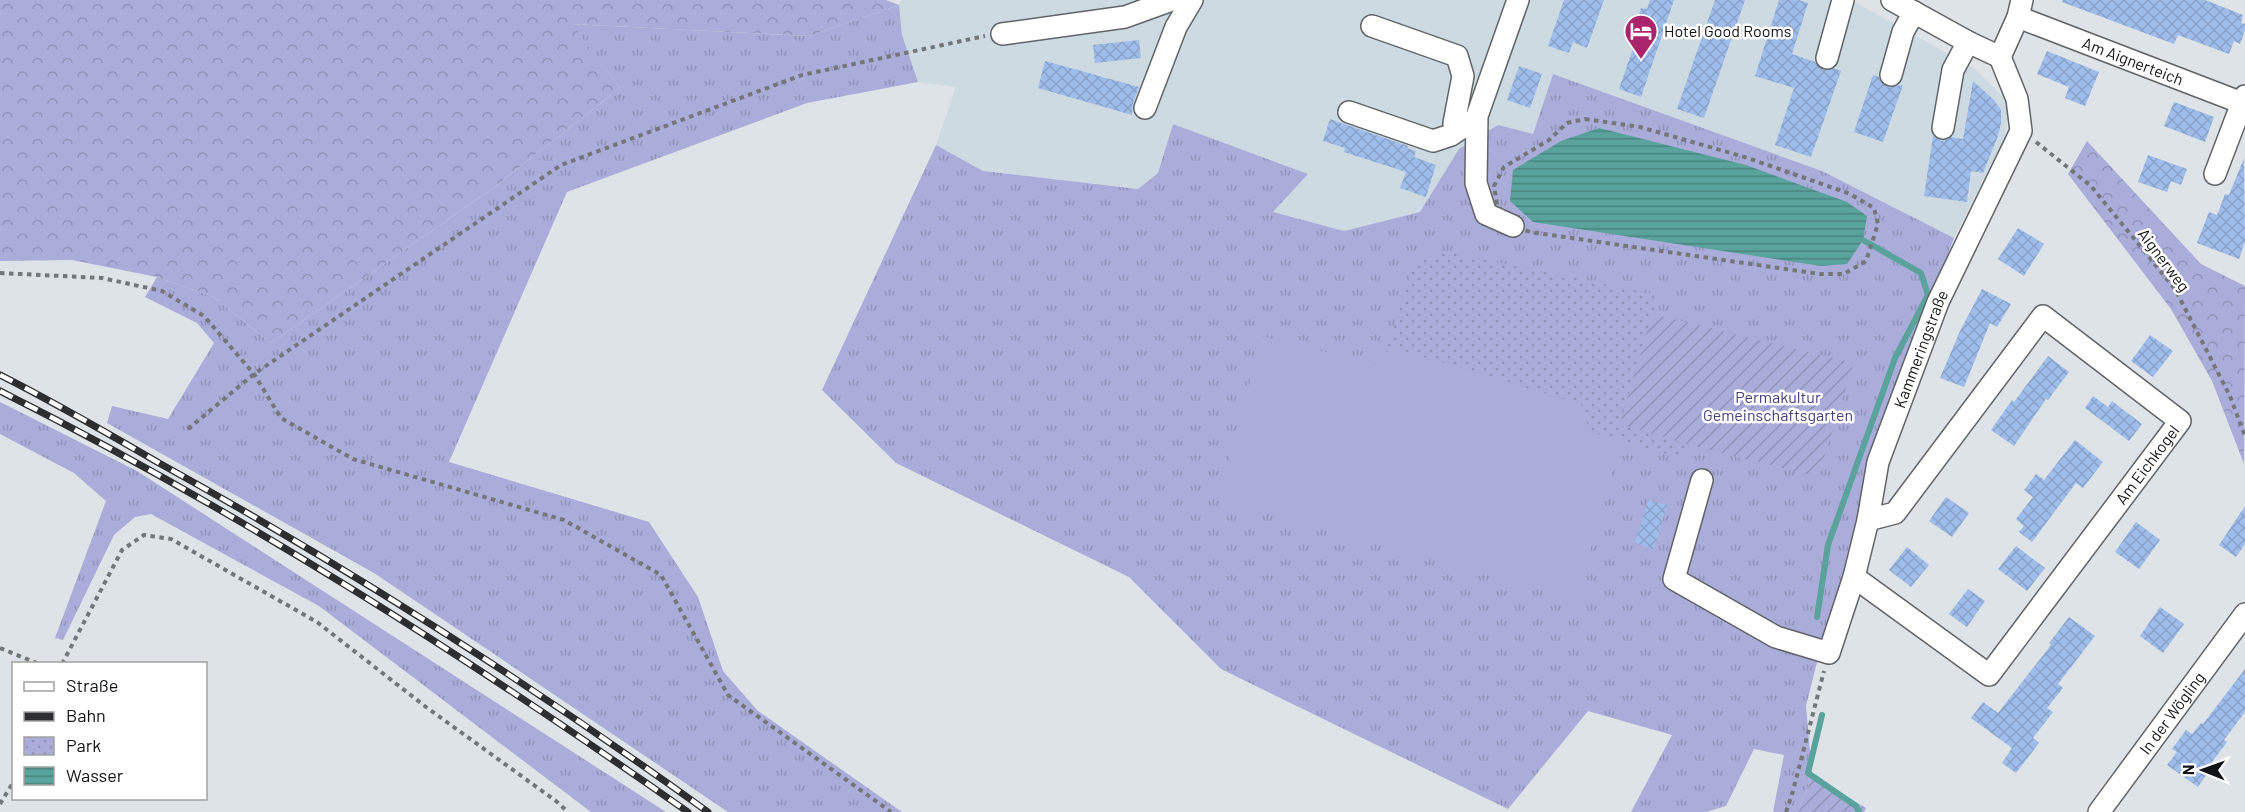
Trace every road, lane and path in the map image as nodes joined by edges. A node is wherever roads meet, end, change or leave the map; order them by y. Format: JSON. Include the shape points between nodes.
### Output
{"nodes":[{"id":1,"x":1172,"y":0,"type":"edge"},
{"id":2,"x":1192,"y":0,"type":"edge"},
{"id":3,"x":1518,"y":0,"type":"edge"},
{"id":4,"x":1843,"y":0,"type":"edge"},
{"id":5,"x":1892,"y":0,"type":"edge"},
{"id":6,"x":2020,"y":9,"type":"edge"},
{"id":7,"x":1914,"y":12,"type":"junction"},
{"id":8,"x":1372,"y":26,"type":"dead end"},
{"id":9,"x":1002,"y":34,"type":"joint"},
{"id":10,"x":1968,"y":42,"type":"junction"},
{"id":11,"x":2000,"y":57,"type":"junction"},
{"id":12,"x":1827,"y":58,"type":"dead end"},
{"id":13,"x":1891,"y":75,"type":"dead end"},
{"id":14,"x":2244,"y":100,"type":"edge"},
{"id":15,"x":1145,"y":108,"type":"dead end"},
{"id":16,"x":1349,"y":112,"type":"dead end"},
{"id":17,"x":1477,"y":116,"type":"junction"},
{"id":18,"x":1943,"y":128,"type":"dead end"},
{"id":19,"x":1460,"y":129,"type":"junction"},
{"id":20,"x":2021,"y":131,"type":"junction"},
{"id":21,"x":2215,"y":174,"type":"dead end"},
{"id":22,"x":1513,"y":226,"type":"junction"},
{"id":23,"x":0,"y":273,"type":"edge"},
{"id":24,"x":254,"y":374,"type":"junction"},
{"id":25,"x":188,"y":429,"type":"dead end"},
{"id":26,"x":2245,"y":436,"type":"edge"},
{"id":27,"x":1702,"y":480,"type":"dead end"},
{"id":28,"x":1868,"y":520,"type":"junction"},
{"id":29,"x":1854,"y":577,"type":"junction"},
{"id":30,"x":2245,"y":614,"type":"edge"},
{"id":31,"x":0,"y":648,"type":"edge"},
{"id":32,"x":1829,"y":653,"type":"junction"},
{"id":33,"x":36,"y":662,"type":"edge"},
{"id":34,"x":63,"y":662,"type":"edge"},
{"id":35,"x":12,"y":784,"type":"edge"},
{"id":36,"x":0,"y":804,"type":"edge"},
{"id":37,"x":568,"y":812,"type":"edge"},
{"id":38,"x":891,"y":812,"type":"edge"},
{"id":39,"x":1786,"y":812,"type":"edge"},
{"id":40,"x":2099,"y":812,"type":"edge"}],
"edges":[{"from":1,"to":9,"type":"street","via":[[1125,17]]},
{"from":2,"to":15,"type":"street","via":[[1176,27]]},
{"from":3,"to":17,"type":"street"},
{"from":4,"to":12,"type":"street"},
{"from":5,"to":7,"type":"street"},
{"from":6,"to":11,"type":"street"},
{"from":6,"to":14,"type":"street","name":"Am Aignerteich"},
{"from":7,"to":10,"type":"street"},
{"from":7,"to":13,"type":"street","via":[[1903,32]]},
{"from":8,"to":19,"type":"street","via":[[1457,56],[1463,76],[1454,123]]},
{"from":9,"to":24,"type":"path","via":[[802,75],[561,165]]},
{"from":10,"to":11,"type":"street"},
{"from":10,"to":18,"type":"street","via":[[1953,70]]},
{"from":11,"to":20,"type":"street","via":[[2017,99]]},
{"from":14,"to":21,"type":"street"},
{"from":16,"to":19,"type":"street","via":[[1433,141]]},
{"from":17,"to":19,"type":"street"},
{"from":17,"to":22,"type":"street","via":[[1476,183],[1486,214]]},
{"from":20,"to":26,"type":"path","name":"Aignerweg","via":[[2091,186],[2175,289],[2230,396]]},
{"from":20,"to":28,"type":"street","name":"Kammeringstraße","via":[[1938,302],[1878,462]]},
{"from":22,"to":22,"type":"path","via":[[1530,232],[1797,271],[1844,274],[1866,261],[1878,224],[1874,208],[1850,194],[1738,154],[1640,127],[1585,119],[1567,123],[1549,140],[1504,167],[1494,186],[1497,204]]},
{"from":23,"to":24,"type":"path","via":[[102,278],[162,291],[204,316]]},
{"from":24,"to":25,"type":"path"},
{"from":24,"to":38,"type":"path","via":[[282,418],[353,459],[564,520],[661,574],[728,695]]},
{"from":27,"to":32,"type":"street","via":[[1674,579],[1776,637]]},
{"from":28,"to":29,"type":"street","name":"Kammeringstraße"},
{"from":28,"to":29,"type":"street","name":"Am Eichkogel","via":[[1895,513],[2043,316],[2180,421],[1989,675]]},
{"from":29,"to":32,"type":"street","name":"Kammeringstraße"},
{"from":30,"to":40,"type":"street","name":"In der Wögling"},
{"from":31,"to":33,"type":"path"},
{"from":32,"to":39,"type":"path"},
{"from":34,"to":37,"type":"path","via":[[122,550],[144,535],[171,539],[317,622]]},
{"from":35,"to":36,"type":"path"}]}
